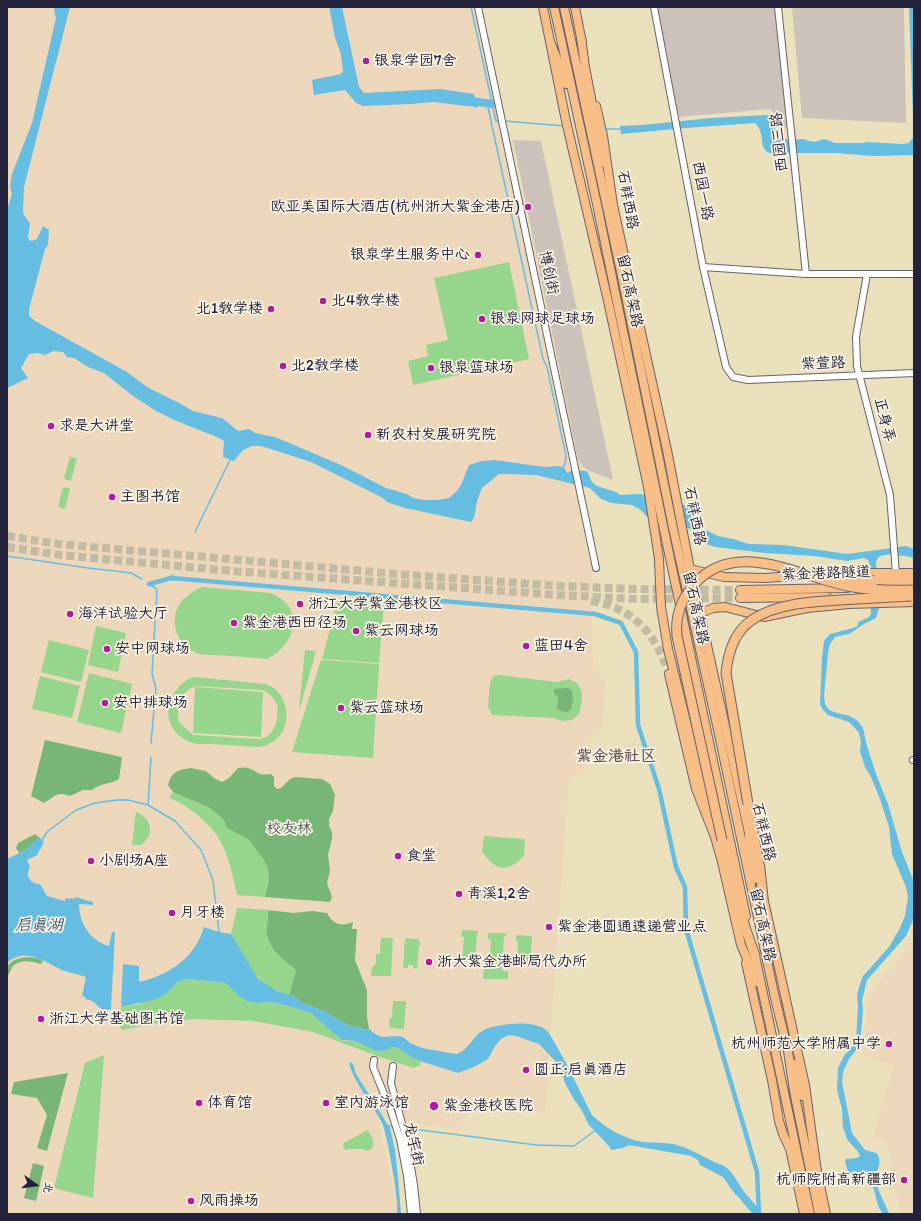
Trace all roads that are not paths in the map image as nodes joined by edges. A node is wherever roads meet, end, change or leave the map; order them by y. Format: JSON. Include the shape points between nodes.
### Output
{"nodes":[{"id":1,"x":478,"y":7,"type":"edge"},
{"id":2,"x":543,"y":7,"type":"edge"},
{"id":3,"x":554,"y":7,"type":"edge"},
{"id":4,"x":564,"y":7,"type":"edge"},
{"id":5,"x":575,"y":7,"type":"edge"},
{"id":6,"x":654,"y":7,"type":"edge"},
{"id":7,"x":778,"y":7,"type":"edge"},
{"id":8,"x":573,"y":121,"type":"junction"},
{"id":9,"x":594,"y":122,"type":"junction"},
{"id":10,"x":576,"y":134,"type":"junction"},
{"id":11,"x":597,"y":135,"type":"junction"},
{"id":12,"x":703,"y":267,"type":"junction"},
{"id":13,"x":806,"y":274,"type":"junction"},
{"id":14,"x":867,"y":274,"type":"junction"},
{"id":15,"x":914,"y":274,"type":"edge"},
{"id":16,"x":914,"y":373,"type":"edge"},
{"id":17,"x":859,"y":376,"type":"junction"},
{"id":18,"x":733,"y":377,"type":"joint"},
{"id":19,"x":652,"y":492,"type":"junction"},
{"id":20,"x":678,"y":528,"type":"junction"},
{"id":21,"x":779,"y":567,"type":"junction"},
{"id":22,"x":596,"y":568,"type":"dead end"},
{"id":23,"x":690,"y":570,"type":"junction"},
{"id":24,"x":914,"y":573,"type":"edge"},
{"id":25,"x":896,"y":574,"type":"junction"},
{"id":26,"x":914,"y":581,"type":"edge"},
{"id":27,"x":914,"y":585,"type":"edge"},
{"id":28,"x":914,"y":590,"type":"edge"},
{"id":29,"x":914,"y":595,"type":"edge"},
{"id":30,"x":914,"y":602,"type":"edge"},
{"id":31,"x":701,"y":612,"type":"junction"},
{"id":32,"x":668,"y":674,"type":"tunnel mouth"},
{"id":33,"x":750,"y":836,"type":"junction"},
{"id":34,"x":718,"y":838,"type":"junction"},
{"id":35,"x":763,"y":897,"type":"junction"},
{"id":36,"x":740,"y":945,"type":"junction"},
{"id":37,"x":755,"y":956,"type":"junction"},
{"id":38,"x":775,"y":998,"type":"junction"},
{"id":39,"x":764,"y":999,"type":"junction"},
{"id":40,"x":788,"y":1051,"type":"junction"},
{"id":41,"x":374,"y":1060,"type":"dead end"},
{"id":42,"x":777,"y":1062,"type":"junction"},
{"id":43,"x":393,"y":1066,"type":"dead end"},
{"id":44,"x":403,"y":1139,"type":"junction"},
{"id":45,"x":790,"y":1149,"type":"junction"},
{"id":46,"x":817,"y":1172,"type":"junction"},
{"id":47,"x":411,"y":1214,"type":"edge"},
{"id":48,"x":417,"y":1214,"type":"edge"},
{"id":49,"x":804,"y":1214,"type":"edge"},
{"id":50,"x":810,"y":1214,"type":"edge"},
{"id":51,"x":819,"y":1214,"type":"edge"},
{"id":52,"x":826,"y":1214,"type":"edge"}],
"edges":[{"from":1,"to":22,"type":"street","name":"博创街"},
{"from":2,"to":8,"type":"main road","via":[[551,44],[564,74]]},
{"from":3,"to":8,"type":"main road","name":"留石高架路"},
{"from":4,"to":9,"type":"main road","name":"留石高架路"},
{"from":5,"to":9,"type":"main road"},
{"from":6,"to":12,"type":"street","name":"西园一路"},
{"from":7,"to":13,"type":"street","name":"西园三路"},
{"from":8,"to":10,"type":"main road","name":"留石高架路"},
{"from":8,"to":10,"type":"main road"},
{"from":9,"to":11,"type":"main road","name":"留石高架路"},
{"from":10,"to":19,"type":"main road","name":"留石高架路","via":[[594,190]]},
{"from":10,"to":19,"type":"main road","via":[[610,309],[648,487]]},
{"from":11,"to":20,"type":"main road","name":"石祥西路","via":[[677,500]]},
{"from":11,"to":20,"type":"main road","name":"留石高架路","via":[[603,192],[667,495]]},
{"from":12,"to":13,"type":"street"},
{"from":12,"to":18,"type":"street","name":"西园一路","via":[[726,367]]},
{"from":13,"to":14,"type":"street"},
{"from":14,"to":15,"type":"street"},
{"from":14,"to":17,"type":"street","name":"正身弄","via":[[856,337]]},
{"from":16,"to":17,"type":"street","name":"紫萱路"},
{"from":17,"to":18,"type":"street","name":"紫萱路","via":[[748,380]]},
{"from":17,"to":25,"type":"street","name":"正身弄","via":[[890,495]]},
{"from":19,"to":34,"type":"main road","via":[[665,630]]},
{"from":19,"to":37,"type":"main road","name":"留石高架路","via":[[664,530]]},
{"from":20,"to":23,"type":"main road","name":"石祥西路"},
{"from":20,"to":38,"type":"main road","name":"留石高架路"},
{"from":21,"to":26,"type":"highway","bridge":true,"via":[[843,578]]},
{"from":21,"to":28,"type":"highway","bridge":true,"via":[[848,586]]},
{"from":21,"to":34,"type":"highway","bridge":true,"via":[[742,561],[717,567],[697,581],[678,612],[676,630],[679,650]]},
{"from":23,"to":25,"type":"main road","via":[[724,577],[765,578],[834,573]]},
{"from":23,"to":31,"type":"main road","name":"石祥西路"},
{"from":24,"to":25,"type":"main road"},
{"from":27,"to":29,"type":"main road","name":"紫金港路隧道","via":[[740,594]]},
{"from":29,"to":35,"type":"highway","bridge":true,"via":[[783,606],[752,620],[734,640],[727,659],[726,673]]},
{"from":30,"to":31,"type":"main road","via":[[807,608],[764,617],[725,607]]},
{"from":31,"to":33,"type":"main road","name":"石祥西路"},
{"from":32,"to":34,"type":"main road","via":[[696,789]]},
{"from":33,"to":35,"type":"main road","name":"石祥西路"},
{"from":33,"to":38,"type":"main road","via":[[753,871],[767,936]]},
{"from":34,"to":36,"type":"main road"},
{"from":34,"to":37,"type":"highway","via":[[744,928]]},
{"from":35,"to":46,"type":"main road","name":"石祥西路","via":[[805,1085]]},
{"from":36,"to":39,"type":"main road"},
{"from":36,"to":45,"type":"main road","via":[[750,979],[779,1121]]},
{"from":37,"to":39,"type":"main road","name":"留石高架路"},
{"from":38,"to":40,"type":"main road","name":"留石高架路"},
{"from":39,"to":42,"type":"main road","name":"留石高架路"},
{"from":40,"to":46,"type":"main road","name":"石祥西路","via":[[800,1088]]},
{"from":40,"to":51,"type":"main road","name":"留石高架路"},
{"from":41,"to":44,"type":"street","name":"龙宇街","via":[[373,1067]]},
{"from":42,"to":45,"type":"main road","via":[[781,1103]]},
{"from":42,"to":50,"type":"main road","name":"留石高架路"},
{"from":43,"to":44,"type":"street","name":"龙宇街","via":[[391,1083],[401,1119]]},
{"from":44,"to":47,"type":"street","name":"龙宇街"},
{"from":44,"to":48,"type":"street","name":"龙宇街","via":[[414,1185]]},
{"from":45,"to":49,"type":"main road"},
{"from":46,"to":52,"type":"main road","name":"石祥西路"}]}
